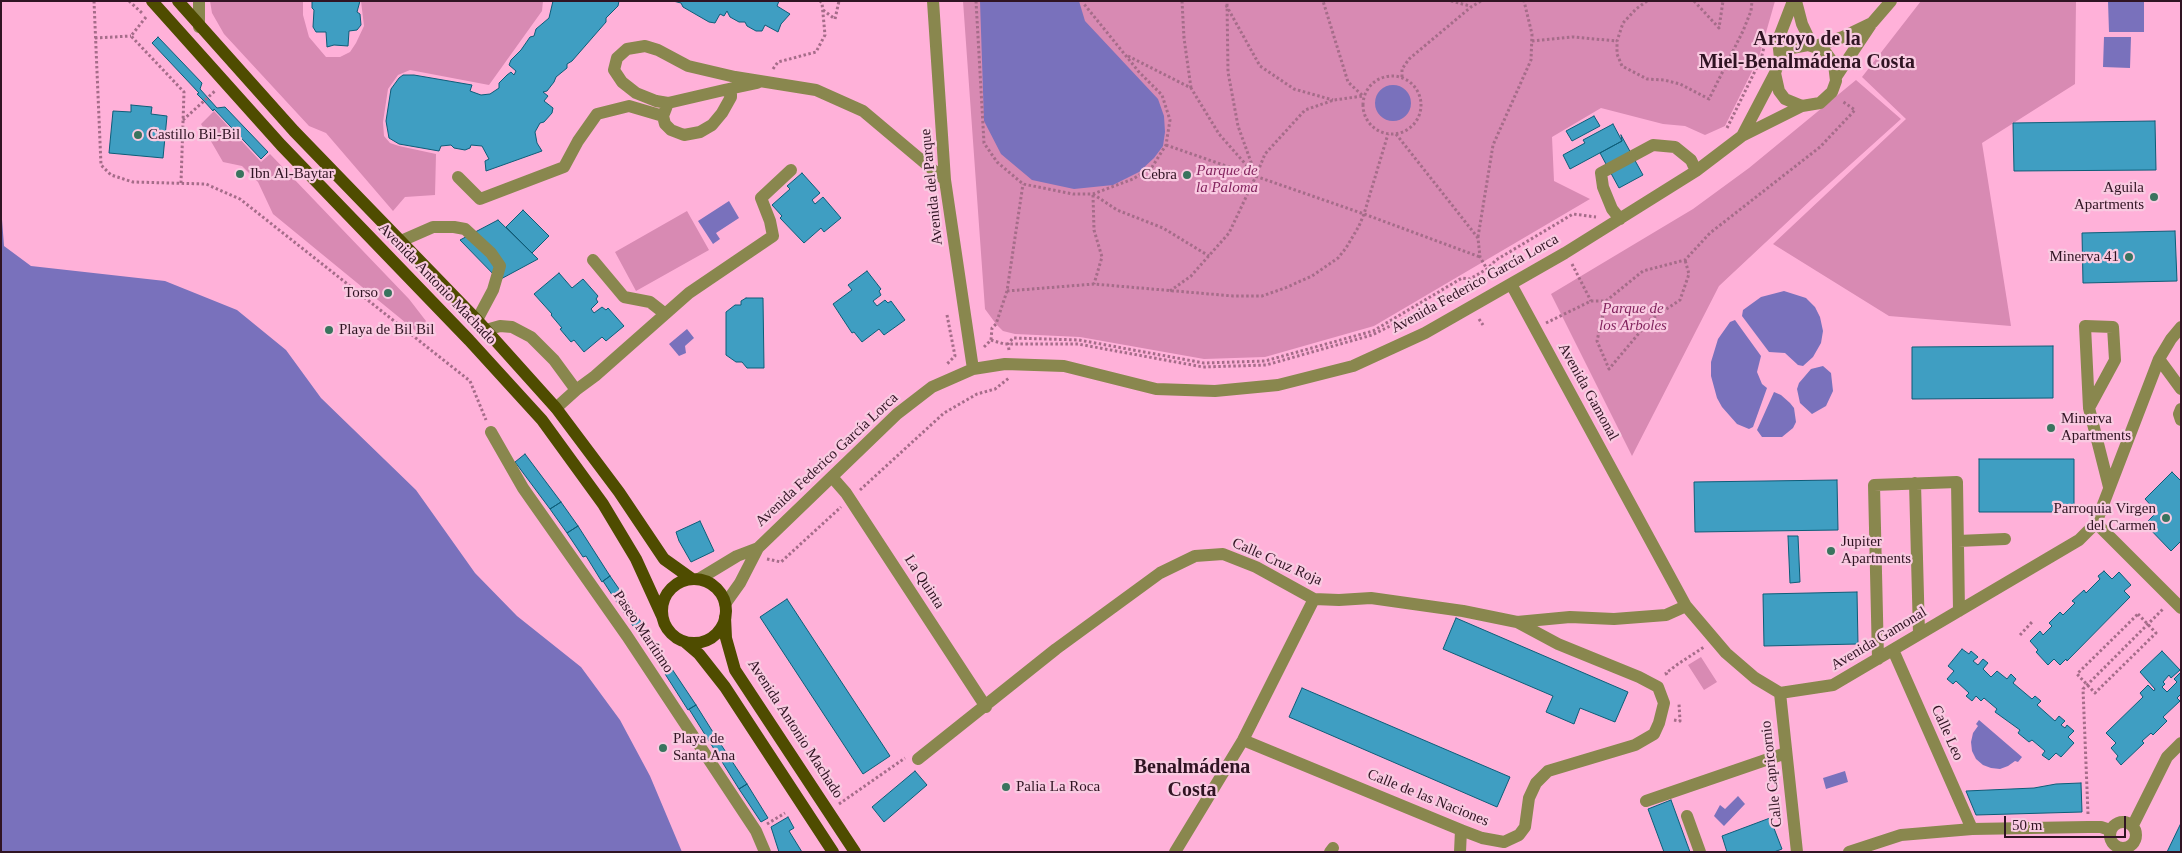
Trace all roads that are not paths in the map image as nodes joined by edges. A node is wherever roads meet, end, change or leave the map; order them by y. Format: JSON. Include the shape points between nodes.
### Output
{"nodes":[{"id":1,"x":152,"y":1,"type":"edge"},
{"id":2,"x":178,"y":1,"type":"edge"},
{"id":3,"x":198,"y":1,"type":"edge"},
{"id":4,"x":934,"y":1,"type":"edge"},
{"id":5,"x":1794,"y":1,"type":"edge"},
{"id":6,"x":1891,"y":1,"type":"edge"},
{"id":7,"x":1872,"y":23,"type":"junction"},
{"id":8,"x":199,"y":27,"type":"junction"},
{"id":9,"x":1814,"y":46,"type":"junction"},
{"id":10,"x":1780,"y":58,"type":"junction"},
{"id":11,"x":1775,"y":73,"type":"junction"},
{"id":12,"x":1836,"y":77,"type":"junction"},
{"id":13,"x":766,"y":81,"type":"junction"},
{"id":14,"x":724,"y":90,"type":"junction"},
{"id":15,"x":668,"y":103,"type":"junction"},
{"id":16,"x":1802,"y":106,"type":"junction"},
{"id":17,"x":663,"y":116,"type":"junction"},
{"id":18,"x":1742,"y":136,"type":"junction"},
{"id":19,"x":791,"y":170,"type":"dead end"},
{"id":20,"x":1696,"y":171,"type":"junction"},
{"id":21,"x":458,"y":178,"type":"dead end"},
{"id":22,"x":944,"y":180,"type":"junction"},
{"id":23,"x":1620,"y":219,"type":"junction"},
{"id":24,"x":400,"y":241,"type":"junction"},
{"id":25,"x":593,"y":260,"type":"dead end"},
{"id":26,"x":1511,"y":284,"type":"junction"},
{"id":27,"x":664,"y":313,"type":"junction"},
{"id":28,"x":477,"y":320,"type":"junction"},
{"id":29,"x":2181,"y":327,"type":"edge"},
{"id":30,"x":486,"y":330,"type":"junction"},
{"id":31,"x":2159,"y":360,"type":"junction"},
{"id":32,"x":973,"y":369,"type":"junction"},
{"id":33,"x":2181,"y":389,"type":"edge"},
{"id":34,"x":576,"y":390,"type":"junction"},
{"id":35,"x":556,"y":408,"type":"junction"},
{"id":36,"x":2089,"y":408,"type":"junction"},
{"id":37,"x":2181,"y":409,"type":"edge"},
{"id":38,"x":2181,"y":420,"type":"edge"},
{"id":39,"x":491,"y":432,"type":"road end"},
{"id":40,"x":832,"y":477,"type":"junction"},
{"id":41,"x":1915,"y":483,"type":"junction"},
{"id":42,"x":2109,"y":487,"type":"junction"},
{"id":43,"x":2096,"y":523,"type":"junction"},
{"id":44,"x":2005,"y":539,"type":"dead end"},
{"id":45,"x":1958,"y":541,"type":"junction"},
{"id":46,"x":758,"y":548,"type":"junction"},
{"id":47,"x":696,"y":579,"type":"junction"},
{"id":48,"x":1314,"y":599,"type":"junction"},
{"id":49,"x":2176,"y":604,"type":"edge"},
{"id":50,"x":1686,"y":606,"type":"junction"},
{"id":51,"x":725,"y":611,"type":"junction"},
{"id":52,"x":1959,"y":611,"type":"junction"},
{"id":53,"x":662,"y":616,"type":"junction"},
{"id":54,"x":1517,"y":622,"type":"junction"},
{"id":55,"x":1919,"y":634,"type":"junction"},
{"id":56,"x":685,"y":642,"type":"junction"},
{"id":57,"x":1893,"y":650,"type":"junction"},
{"id":58,"x":1878,"y":659,"type":"junction"},
{"id":59,"x":1780,"y":693,"type":"junction"},
{"id":60,"x":986,"y":707,"type":"junction"},
{"id":61,"x":1243,"y":740,"type":"junction"},
{"id":62,"x":2181,"y":743,"type":"edge"},
{"id":63,"x":1786,"y":752,"type":"junction"},
{"id":64,"x":918,"y":759,"type":"dead end"},
{"id":65,"x":1646,"y":801,"type":"dead end"},
{"id":66,"x":1687,"y":816,"type":"dead end"},
{"id":67,"x":2133,"y":825,"type":"junction"},
{"id":68,"x":1972,"y":829,"type":"junction"},
{"id":69,"x":1461,"y":830,"type":"junction"},
{"id":70,"x":2110,"y":830,"type":"junction"},
{"id":71,"x":2125,"y":850,"type":"edge"},
{"id":72,"x":765,"y":852,"type":"edge"},
{"id":73,"x":833,"y":852,"type":"edge"},
{"id":74,"x":855,"y":852,"type":"edge"},
{"id":75,"x":1175,"y":852,"type":"edge"},
{"id":76,"x":1460,"y":852,"type":"edge"},
{"id":77,"x":1700,"y":852,"type":"edge"},
{"id":78,"x":1797,"y":852,"type":"edge"},
{"id":79,"x":1849,"y":852,"type":"edge"}],
"edges":[{"from":1,"to":53,"type":"main road","name":"Avenida Antonio Machado","via":[[281,145],[542,420],[602,504],[636,559]]},
{"from":2,"to":8,"type":"main road","name":"Avenida Antonio Machado"},
{"from":3,"to":8,"type":"street"},
{"from":4,"to":22,"type":"street","name":"Avenida del Parque"},
{"from":5,"to":9,"type":"street"},
{"from":5,"to":10,"type":"street","via":[[1778,40]]},
{"from":6,"to":7,"type":"street"},
{"from":7,"to":9,"type":"street"},
{"from":7,"to":12,"type":"street"},
{"from":8,"to":24,"type":"main road","name":"Avenida Antonio Machado"},
{"from":9,"to":10,"type":"street","via":[[1800,45]]},
{"from":9,"to":12,"type":"street","via":[[1830,56]]},
{"from":10,"to":11,"type":"street"},
{"from":11,"to":16,"type":"street","via":[[1779,91],[1785,99]]},
{"from":11,"to":18,"type":"street","name":"Avenida Federico García Lorca"},
{"from":12,"to":16,"type":"street","via":[[1832,92],[1820,103]]},
{"from":13,"to":14,"type":"street"},
{"from":13,"to":15,"type":"street","via":[[688,66],[645,46],[627,50],[617,58],[614,70],[622,82],[636,93]]},
{"from":13,"to":22,"type":"street","via":[[816,90],[863,110]]},
{"from":14,"to":15,"type":"street"},
{"from":14,"to":17,"type":"street","via":[[731,93],[731,97],[722,113],[712,125],[700,132],[684,135],[671,130]]},
{"from":15,"to":17,"type":"street"},
{"from":16,"to":18,"type":"street","name":"Avenida Federico García Lorca"},
{"from":17,"to":21,"type":"street","via":[[629,106],[597,114],[564,167],[480,199]]},
{"from":18,"to":20,"type":"street","name":"Avenida Federico García Lorca"},
{"from":19,"to":27,"type":"street","via":[[760,198],[773,236]]},
{"from":20,"to":23,"type":"street","name":"Avenida Federico García Lorca"},
{"from":20,"to":23,"type":"street","via":[[1690,160],[1675,147],[1653,145],[1602,173],[1603,187]]},
{"from":22,"to":32,"type":"street","name":"Avenida del Parque"},
{"from":23,"to":26,"type":"street","name":"Avenida Federico García Lorca"},
{"from":24,"to":28,"type":"main road","name":"Avenida Antonio Machado"},
{"from":24,"to":28,"type":"street","via":[[433,227],[454,227],[465,230],[491,253],[500,266],[494,290]]},
{"from":25,"to":27,"type":"street","via":[[624,297],[650,302]]},
{"from":26,"to":32,"type":"street","name":"Avenida Federico García Lorca","via":[[1425,334],[1353,366],[1278,384],[1215,391],[1156,389],[1064,366],[1010,364]]},
{"from":26,"to":50,"type":"street","name":"Avenida Gamonal"},
{"from":27,"to":34,"type":"street"},
{"from":28,"to":30,"type":"main road","name":"Avenida Antonio Machado"},
{"from":29,"to":31,"type":"street","name":"Avenida Gamonal"},
{"from":30,"to":34,"type":"street","via":[[512,327],[530,337],[563,370]]},
{"from":30,"to":35,"type":"main road","name":"Avenida Antonio Machado"},
{"from":31,"to":33,"type":"street"},
{"from":31,"to":42,"type":"street","name":"Avenida Gamonal"},
{"from":32,"to":40,"type":"street","name":"Avenida Federico García Lorca","via":[[932,387],[896,414]]},
{"from":34,"to":35,"type":"street"},
{"from":35,"to":47,"type":"main road","name":"Avenida Antonio Machado","via":[[664,559]]},
{"from":36,"to":36,"type":"street","via":[[2085,326],[2113,327],[2115,360]]},
{"from":36,"to":42,"type":"street"},
{"from":37,"to":38,"type":"street"},
{"from":39,"to":72,"type":"street","name":"Paseo Marítimo","via":[[523,488],[627,636],[756,831]]},
{"from":40,"to":46,"type":"street","name":"Avenida Federico García Lorca"},
{"from":40,"to":60,"type":"street","name":"La Quinta","via":[[850,499]]},
{"from":41,"to":45,"type":"street","via":[[1957,482]]},
{"from":41,"to":55,"type":"street"},
{"from":41,"to":58,"type":"street","via":[[1874,486]]},
{"from":42,"to":43,"type":"street","name":"Avenida Gamonal"},
{"from":43,"to":49,"type":"street"},
{"from":43,"to":52,"type":"street","name":"Avenida Gamonal","via":[[2079,540]]},
{"from":44,"to":45,"type":"street"},
{"from":45,"to":52,"type":"street"},
{"from":46,"to":47,"type":"street"},
{"from":46,"to":51,"type":"street"},
{"from":47,"to":51,"type":"main road","via":[[716,588]]},
{"from":47,"to":53,"type":"main road","via":[[682,581],[669,591],[662,605]]},
{"from":48,"to":54,"type":"street","name":"Calle Cruz Roja","via":[[1371,598]]},
{"from":48,"to":60,"type":"street","name":"Calle Cruz Roja","via":[[1256,567],[1222,554],[1196,556],[1152,579],[1056,649]]},
{"from":48,"to":61,"type":"street"},
{"from":50,"to":54,"type":"street","name":"Calle Cruz Roja","via":[[1666,615],[1614,619],[1570,617]]},
{"from":50,"to":59,"type":"street","name":"Avenida Gamonal","via":[[1726,652],[1755,678]]},
{"from":51,"to":56,"type":"main road","via":[[721,627],[714,635],[705,641]]},
{"from":51,"to":74,"type":"main road","name":"Avenida Antonio Machado","via":[[726,638],[735,670]]},
{"from":52,"to":55,"type":"street","name":"Avenida Gamonal"},
{"from":53,"to":56,"type":"main road","via":[[667,629]]},
{"from":54,"to":69,"type":"street","name":"Calle de las Naciones","via":[[1558,644],[1658,687],[1664,703],[1659,724],[1654,734],[1635,745],[1548,771],[1536,783],[1529,798],[1525,827],[1519,835],[1504,842]]},
{"from":55,"to":57,"type":"street","name":"Avenida Gamonal"},
{"from":56,"to":73,"type":"main road","via":[[725,687]]},
{"from":57,"to":58,"type":"street","name":"Avenida Gamonal"},
{"from":57,"to":68,"type":"street","name":"Calle Leo"},
{"from":58,"to":59,"type":"street","name":"Avenida Gamonal","via":[[1833,685]]},
{"from":59,"to":63,"type":"street","name":"Calle Capricornio"},
{"from":60,"to":64,"type":"street","name":"Calle Cruz Roja"},
{"from":61,"to":69,"type":"street","name":"Calle de las Naciones"},
{"from":61,"to":75,"type":"street"},
{"from":62,"to":67,"type":"street","via":[[2167,757]]},
{"from":63,"to":65,"type":"street"},
{"from":63,"to":78,"type":"street","name":"Calle Capricornio"},
{"from":66,"to":77,"type":"street"},
{"from":67,"to":70,"type":"street","via":[[2125,821],[2116,823]]},
{"from":67,"to":71,"type":"street","via":[[2137,835],[2133,845]]},
{"from":68,"to":70,"type":"street","via":[[2101,827]]},
{"from":68,"to":79,"type":"street","via":[[1901,834]]},
{"from":69,"to":76,"type":"street"},
{"from":70,"to":71,"type":"street","via":[[2110,839],[2115,847]]}]}
